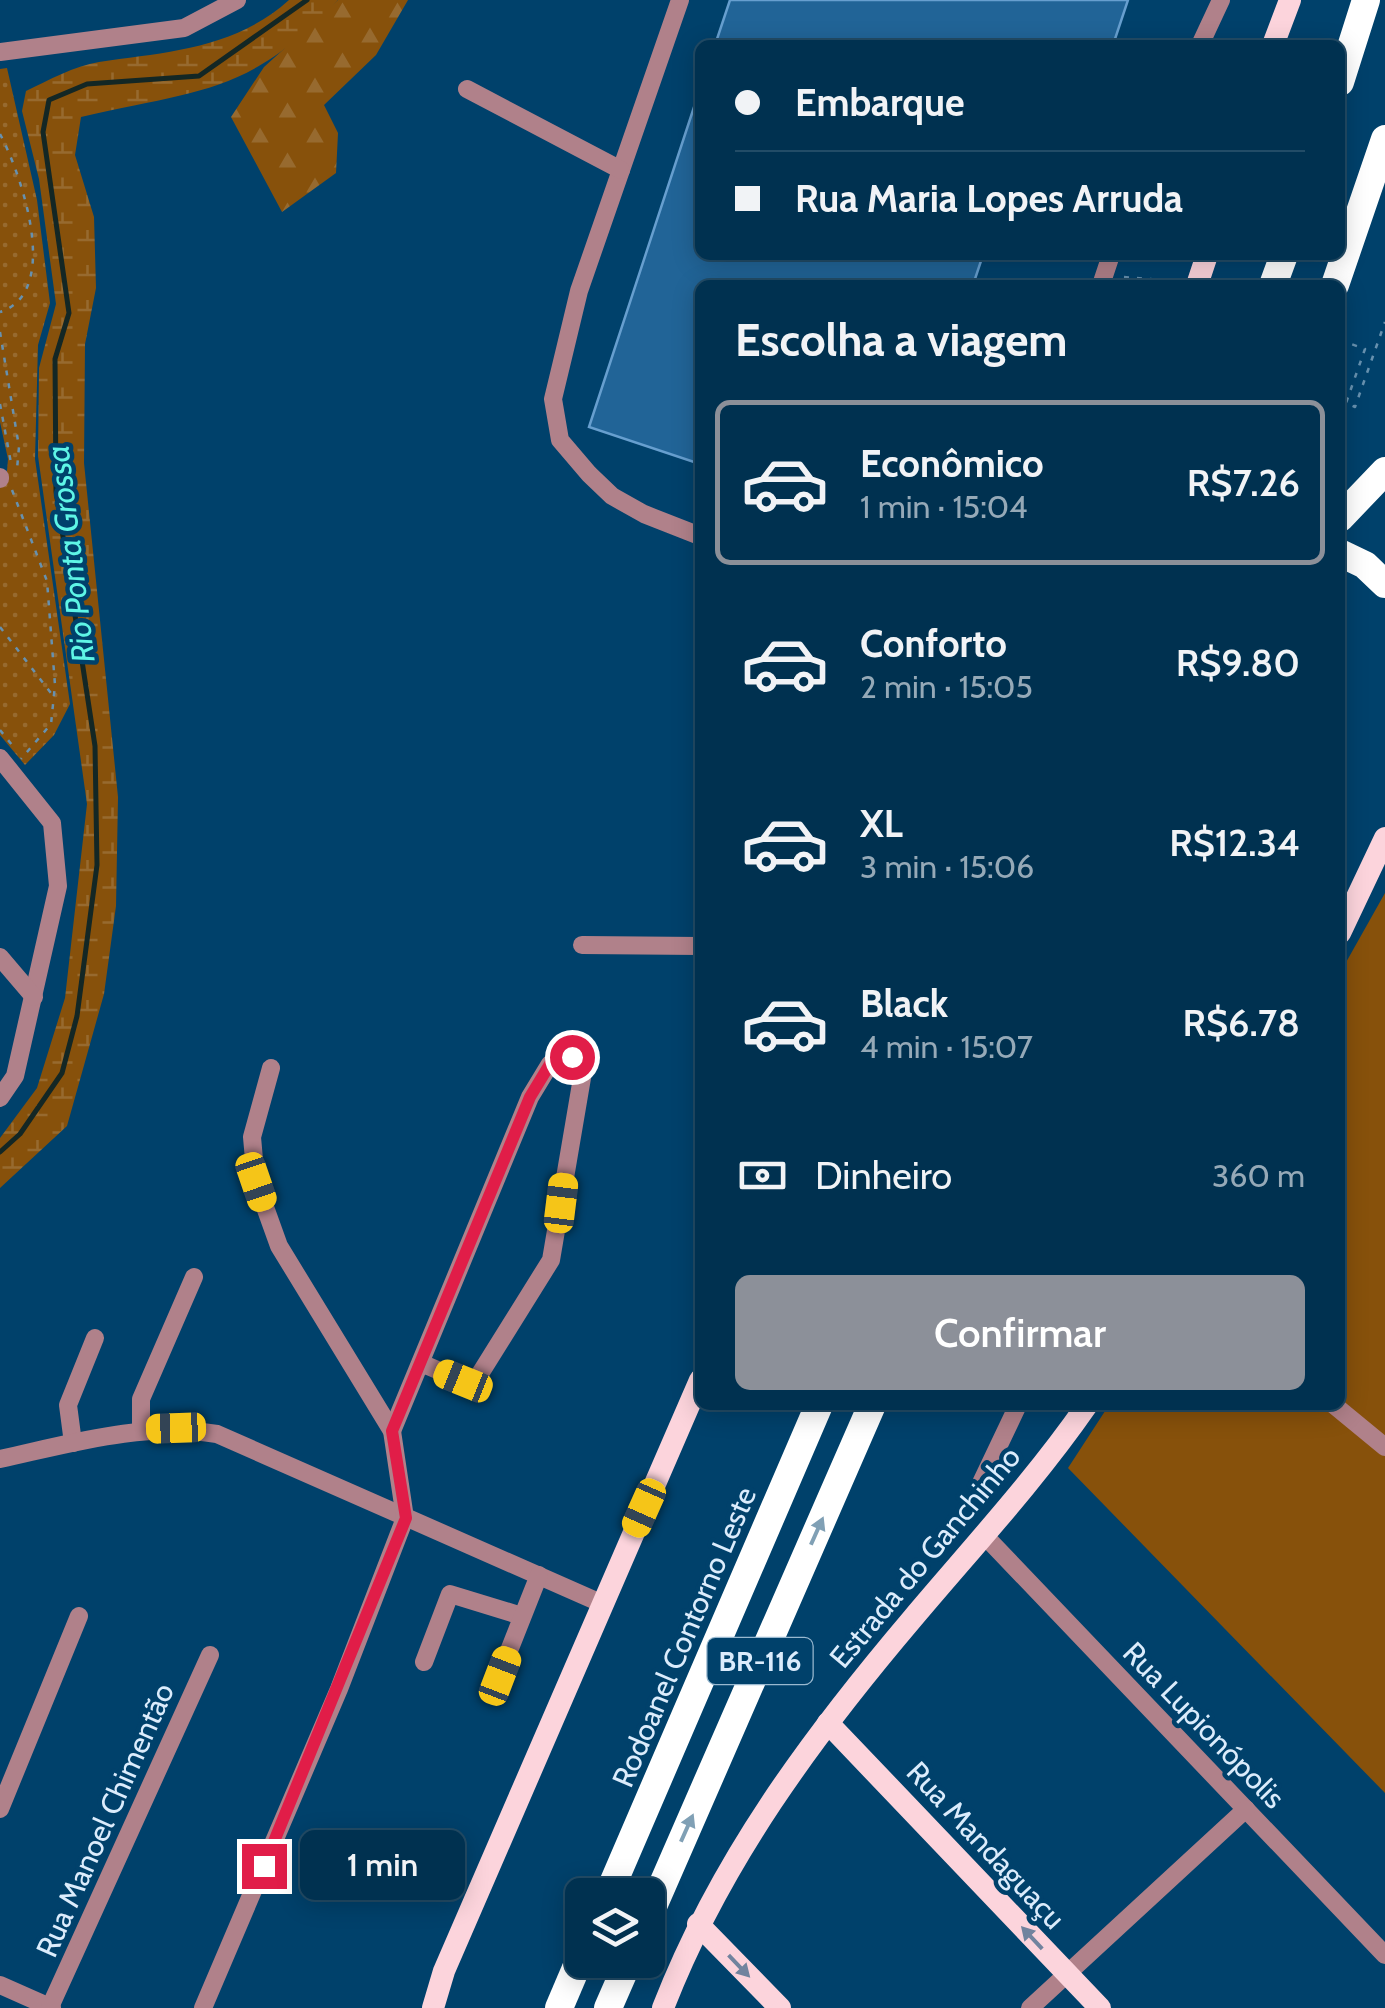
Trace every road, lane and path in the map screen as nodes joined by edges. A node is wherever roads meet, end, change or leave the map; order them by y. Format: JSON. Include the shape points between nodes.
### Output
{"nodes":[{"id":1,"x":237,"y":0,"type":"edge"},
{"id":2,"x":680,"y":0,"type":"edge"},
{"id":3,"x":1221,"y":0,"type":"edge"},
{"id":4,"x":1290,"y":0,"type":"edge"},
{"id":5,"x":1365,"y":3,"type":"edge"},
{"id":6,"x":1202,"y":40,"type":"edge"},
{"id":7,"x":1275,"y":40,"type":"edge"},
{"id":8,"x":1345,"y":49,"type":"edge"},
{"id":9,"x":0,"y":52,"type":"edge"},
{"id":10,"x":1345,"y":66,"type":"edge"},
{"id":11,"x":467,"y":89,"type":"dead end"},
{"id":12,"x":0,"y":134,"type":"edge"},
{"id":13,"x":1385,"y":139,"type":"edge"},
{"id":14,"x":620,"y":170,"type":"junction"},
{"id":15,"x":1345,"y":254,"type":"edge"},
{"id":16,"x":1118,"y":280,"type":"edge"},
{"id":17,"x":1172,"y":280,"type":"edge"},
{"id":18,"x":0,"y":312,"type":"edge"},
{"id":19,"x":1385,"y":322,"type":"edge"},
{"id":20,"x":0,"y":332,"type":"edge"},
{"id":21,"x":1345,"y":342,"type":"edge"},
{"id":22,"x":0,"y":404,"type":"edge"},
{"id":23,"x":1385,"y":471,"type":"edge"},
{"id":24,"x":6,"y":478,"type":"edge"},
{"id":25,"x":1345,"y":513,"type":"edge"},
{"id":26,"x":695,"y":534,"type":"edge"},
{"id":27,"x":1345,"y":556,"type":"edge"},
{"id":28,"x":1385,"y":584,"type":"edge"},
{"id":29,"x":0,"y":627,"type":"edge"},
{"id":30,"x":54,"y":696,"type":"junction"},
{"id":31,"x":4,"y":764,"type":"edge"},
{"id":32,"x":1385,"y":838,"type":"edge"},
{"id":33,"x":1345,"y":922,"type":"edge"},
{"id":34,"x":582,"y":946,"type":"dead end"},
{"id":35,"x":695,"y":946,"type":"edge"},
{"id":36,"x":0,"y":957,"type":"edge"},
{"id":37,"x":34,"y":997,"type":"junction"},
{"id":38,"x":272,"y":1068,"type":"dead end"},
{"id":39,"x":0,"y":1098,"type":"edge"},
{"id":40,"x":194,"y":1277,"type":"dead end"},
{"id":41,"x":95,"y":1338,"type":"dead end"},
{"id":42,"x":420,"y":1362,"type":"junction"},
{"id":43,"x":695,"y":1392,"type":"edge"},
{"id":44,"x":817,"y":1410,"type":"edge"},
{"id":45,"x":870,"y":1410,"type":"edge"},
{"id":46,"x":1016,"y":1410,"type":"edge"},
{"id":47,"x":1084,"y":1410,"type":"edge"},
{"id":48,"x":1340,"y":1410,"type":"edge"},
{"id":49,"x":141,"y":1429,"type":"junction"},
{"id":50,"x":392,"y":1431,"type":"junction"},
{"id":51,"x":73,"y":1443,"type":"junction"},
{"id":52,"x":1385,"y":1447,"type":"edge"},
{"id":53,"x":0,"y":1459,"type":"edge"},
{"id":54,"x":979,"y":1486,"type":"dead end"},
{"id":55,"x":406,"y":1518,"type":"junction"},
{"id":56,"x":984,"y":1534,"type":"junction"},
{"id":57,"x":539,"y":1575,"type":"junction"},
{"id":58,"x":603,"y":1604,"type":"junction"},
{"id":59,"x":79,"y":1616,"type":"dead end"},
{"id":60,"x":522,"y":1616,"type":"junction"},
{"id":61,"x":210,"y":1655,"type":"dead end"},
{"id":62,"x":424,"y":1662,"type":"dead end"},
{"id":63,"x":500,"y":1676,"type":"dead end"},
{"id":64,"x":828,"y":1723,"type":"junction"},
{"id":65,"x":1246,"y":1808,"type":"junction"},
{"id":66,"x":0,"y":1809,"type":"edge"},
{"id":67,"x":493,"y":1859,"type":"junction"},
{"id":68,"x":615,"y":1878,"type":"edge"},
{"id":69,"x":665,"y":1879,"type":"edge"},
{"id":70,"x":698,"y":1924,"type":"junction"},
{"id":71,"x":1385,"y":1955,"type":"edge"},
{"id":72,"x":1067,"y":1974,"type":"junction"},
{"id":73,"x":572,"y":1978,"type":"edge"},
{"id":74,"x":621,"y":1978,"type":"edge"},
{"id":75,"x":0,"y":1985,"type":"edge"},
{"id":76,"x":51,"y":2008,"type":"edge"},
{"id":77,"x":203,"y":2008,"type":"edge"},
{"id":78,"x":433,"y":2008,"type":"edge"},
{"id":79,"x":448,"y":2008,"type":"edge"},
{"id":80,"x":559,"y":2008,"type":"edge"},
{"id":81,"x":608,"y":2008,"type":"edge"},
{"id":82,"x":662,"y":2008,"type":"edge"},
{"id":83,"x":780,"y":2008,"type":"edge"},
{"id":84,"x":1030,"y":2008,"type":"edge"},
{"id":85,"x":1100,"y":2008,"type":"edge"}],
"edges":[{"from":1,"to":9,"type":"street","via":[[184,28]]},
{"from":2,"to":14,"type":"street"},
{"from":3,"to":6,"type":"street"},
{"from":4,"to":7,"type":"main road"},
{"from":5,"to":8,"type":"highway"},
{"from":5,"to":10,"type":"highway"},
{"from":11,"to":14,"type":"street"},
{"from":12,"to":18,"type":"path","via":[[21,175],[34,242],[23,289]]},
{"from":13,"to":15,"type":"highway"},
{"from":14,"to":26,"type":"street","via":[[578,291],[553,399],[560,440],[612,496]]},
{"from":16,"to":17,"type":"path"},
{"from":19,"to":21,"type":"path","via":[[1355,407],[1346,403],[1365,349]]},
{"from":20,"to":24,"type":"path","via":[[19,447]]},
{"from":22,"to":24,"type":"path"},
{"from":23,"to":25,"type":"highway"},
{"from":24,"to":30,"type":"path","via":[[47,581]]},
{"from":27,"to":28,"type":"highway"},
{"from":29,"to":30,"type":"path"},
{"from":30,"to":31,"type":"path","via":[[51,724]]},
{"from":31,"to":37,"type":"street","via":[[52,823],[58,886]]},
{"from":32,"to":33,"type":"main road"},
{"from":34,"to":35,"type":"street"},
{"from":36,"to":37,"type":"street"},
{"from":37,"to":39,"type":"street","via":[[15,1076]]},
{"from":38,"to":50,"type":"street","via":[[252,1137],[256,1182],[279,1246]]},
{"from":40,"to":49,"type":"street","via":[[141,1399]]},
{"from":41,"to":51,"type":"street","via":[[68,1405]]},
{"from":42,"to":42,"type":"street","via":[[530,1097],[550,1064],[572,1057],[584,1072],[552,1260],[478,1377],[463,1381]]},
{"from":42,"to":50,"type":"street"},
{"from":43,"to":58,"type":"main road"},
{"from":44,"to":68,"type":"highway","name":"Rodoanel Contorno Leste","number":"BR-116"},
{"from":69,"to":45,"type":"highway","number":"BR-116","one_way":true},
{"from":46,"to":54,"type":"street"},
{"from":47,"to":56,"type":"main road","name":"Estrada do Ganchinho"},
{"from":48,"to":52,"type":"street"},
{"from":49,"to":51,"type":"street"},
{"from":49,"to":55,"type":"street","via":[[217,1434]]},
{"from":50,"to":55,"type":"street"},
{"from":51,"to":53,"type":"street"},
{"from":55,"to":57,"type":"street"},
{"from":55,"to":77,"type":"street"},
{"from":56,"to":64,"type":"main road","name":"Estrada do Ganchinho"},
{"from":56,"to":65,"type":"street","name":"Rua Lupionópolis"},
{"from":57,"to":58,"type":"street"},
{"from":57,"to":60,"type":"street"},
{"from":58,"to":67,"type":"main road"},
{"from":59,"to":66,"type":"street"},
{"from":60,"to":62,"type":"street","via":[[450,1594]]},
{"from":60,"to":63,"type":"street"},
{"from":61,"to":76,"type":"street","name":"Rua Manoel Chimentão"},
{"from":64,"to":70,"type":"main road","name":"Estrada do Ganchinho","via":[[743,1842]]},
{"from":72,"to":64,"type":"main road","name":"Rua Mandaguaçu","one_way":true},
{"from":65,"to":71,"type":"street","name":"Rua Lupionópolis"},
{"from":65,"to":72,"type":"street"},
{"from":67,"to":78,"type":"main road"},
{"from":67,"to":79,"type":"main road"},
{"from":70,"to":82,"type":"main road","name":"Estrada do Ganchinho"},
{"from":70,"to":83,"type":"main road","one_way":true},
{"from":72,"to":84,"type":"street"},
{"from":72,"to":85,"type":"main road","name":"Rua Mandaguaçu"},
{"from":73,"to":80,"type":"highway"},
{"from":74,"to":81,"type":"highway"},
{"from":75,"to":76,"type":"street"}]}
